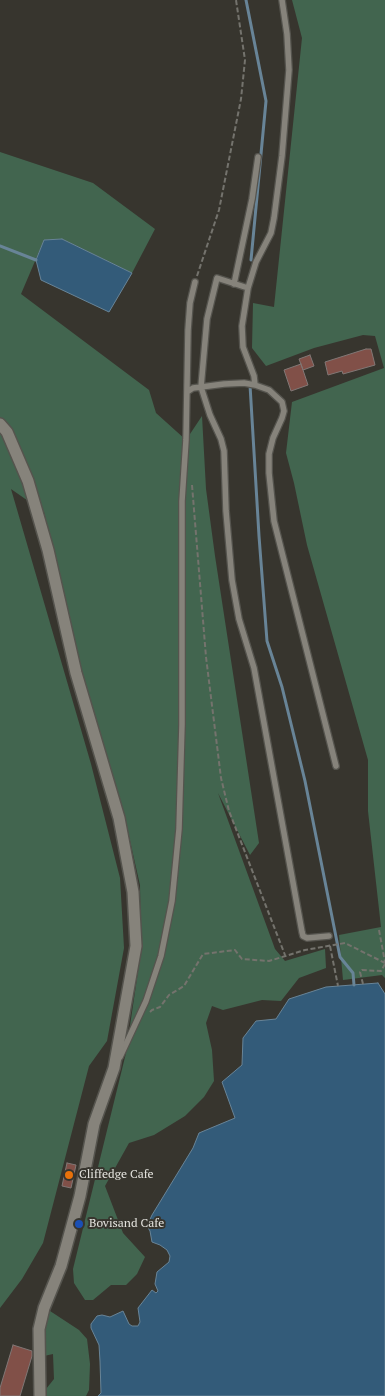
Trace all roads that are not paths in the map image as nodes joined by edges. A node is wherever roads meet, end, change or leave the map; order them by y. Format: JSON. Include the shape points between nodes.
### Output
{"nodes":[{"id":1,"x":282,"y":0,"type":"edge"},
{"id":2,"x":258,"y":157,"type":"dead end"},
{"id":3,"x":195,"y":282,"type":"road end"},
{"id":4,"x":234,"y":284,"type":"junction"},
{"id":5,"x":248,"y":288,"type":"junction"},
{"id":6,"x":255,"y":385,"type":"junction"},
{"id":7,"x":201,"y":387,"type":"junction"},
{"id":8,"x":188,"y":392,"type":"junction"},
{"id":9,"x":0,"y":424,"type":"edge"},
{"id":10,"x":336,"y":766,"type":"dead end"},
{"id":11,"x":329,"y":936,"type":"dead end"},
{"id":12,"x":114,"y":1068,"type":"junction"},
{"id":13,"x":40,"y":1396,"type":"edge"}],
"edges":[{"from":1,"to":5,"type":"lane","via":[[289,70],[278,194],[271,233],[256,262]]},
{"from":2,"to":4,"type":"lane"},
{"from":3,"to":8,"type":"lane","via":[[188,330]]},
{"from":4,"to":5,"type":"lane"},
{"from":4,"to":7,"type":"lane","via":[[217,278],[207,319]]},
{"from":5,"to":6,"type":"lane","via":[[242,326],[243,347]]},
{"from":6,"to":7,"type":"lane"},
{"from":6,"to":10,"type":"lane","via":[[269,390],[284,406],[269,454],[274,521]]},
{"from":7,"to":8,"type":"lane"},
{"from":7,"to":11,"type":"lane","via":[[224,451],[232,580],[239,619],[254,668],[302,932],[307,938]]},
{"from":8,"to":12,"type":"lane","via":[[182,501],[182,735],[179,829],[172,901],[161,956],[146,1001]]},
{"from":9,"to":12,"type":"street","via":[[7,432],[28,480],[43,532],[76,673],[119,818],[133,892],[136,946]]},
{"from":12,"to":13,"type":"street","via":[[94,1124],[80,1196],[39,1329]]}]}
